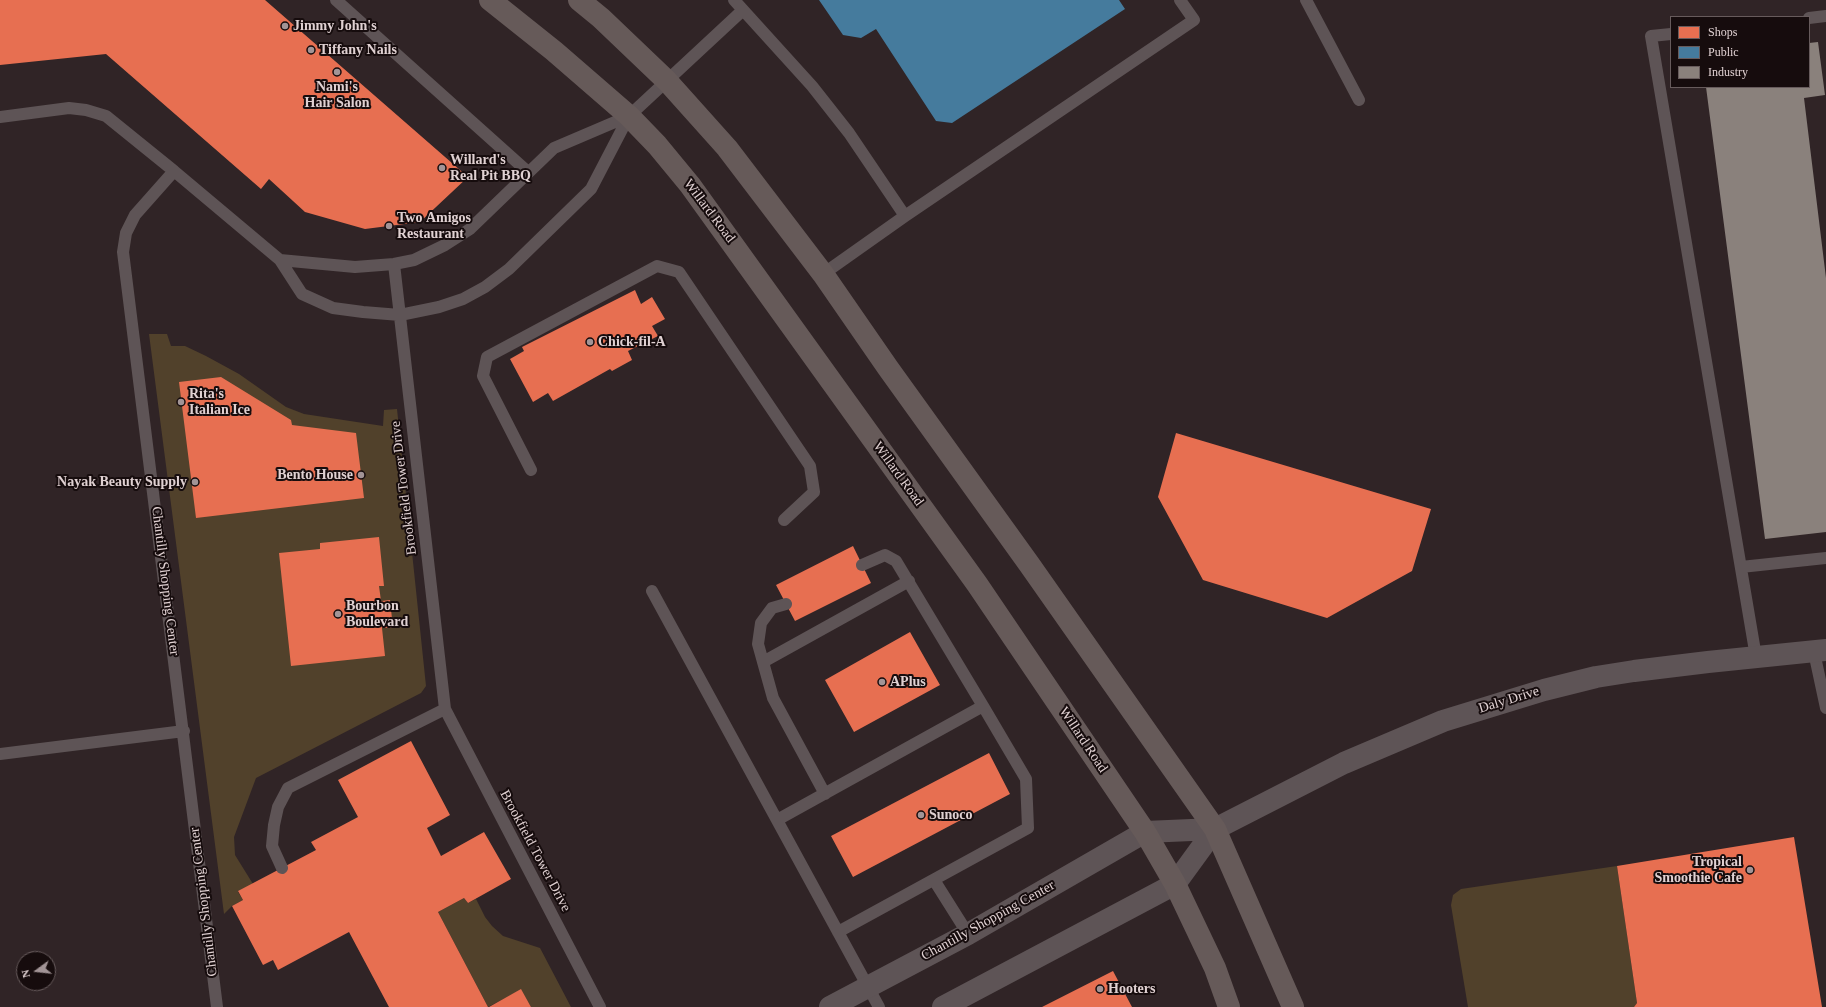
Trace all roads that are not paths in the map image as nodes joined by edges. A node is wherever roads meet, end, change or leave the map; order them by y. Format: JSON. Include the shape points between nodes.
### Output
{"nodes":[{"id":1,"x":336,"y":0,"type":"edge"},
{"id":2,"x":490,"y":0,"type":"edge"},
{"id":3,"x":579,"y":0,"type":"edge"},
{"id":4,"x":734,"y":0,"type":"edge"},
{"id":5,"x":1180,"y":0,"type":"edge"},
{"id":6,"x":1306,"y":0,"type":"edge"},
{"id":7,"x":743,"y":10,"type":"junction"},
{"id":8,"x":1826,"y":16,"type":"edge"},
{"id":9,"x":1810,"y":18,"type":"edge"},
{"id":10,"x":1670,"y":34,"type":"edge"},
{"id":11,"x":667,"y":81,"type":"junction"},
{"id":12,"x":1358,"y":100,"type":"dead end"},
{"id":13,"x":629,"y":116,"type":"junction"},
{"id":14,"x":0,"y":117,"type":"edge"},
{"id":15,"x":174,"y":171,"type":"junction"},
{"id":16,"x":528,"y":172,"type":"junction"},
{"id":17,"x":904,"y":216,"type":"junction"},
{"id":18,"x":280,"y":260,"type":"junction"},
{"id":19,"x":394,"y":264,"type":"junction"},
{"id":20,"x":823,"y":274,"type":"junction"},
{"id":21,"x":400,"y":315,"type":"junction"},
{"id":22,"x":531,"y":470,"type":"dead end"},
{"id":23,"x":784,"y":520,"type":"dead end"},
{"id":24,"x":1826,"y":558,"type":"edge"},
{"id":25,"x":862,"y":565,"type":"dead end"},
{"id":26,"x":1741,"y":567,"type":"junction"},
{"id":27,"x":909,"y":581,"type":"junction"},
{"id":28,"x":652,"y":591,"type":"dead end"},
{"id":29,"x":786,"y":604,"type":"dead end"},
{"id":30,"x":1820,"y":651,"type":"edge"},
{"id":31,"x":1756,"y":657,"type":"junction"},
{"id":32,"x":763,"y":662,"type":"junction"},
{"id":33,"x":983,"y":706,"type":"junction"},
{"id":34,"x":1826,"y":708,"type":"edge"},
{"id":35,"x":445,"y":709,"type":"junction"},
{"id":36,"x":184,"y":731,"type":"junction"},
{"id":37,"x":0,"y":754,"type":"edge"},
{"id":38,"x":825,"y":794,"type":"junction"},
{"id":39,"x":777,"y":820,"type":"junction"},
{"id":40,"x":1215,"y":829,"type":"junction"},
{"id":41,"x":1145,"y":832,"type":"junction"},
{"id":42,"x":282,"y":868,"type":"dead end"},
{"id":43,"x":934,"y":880,"type":"junction"},
{"id":44,"x":1175,"y":884,"type":"junction"},
{"id":45,"x":838,"y":932,"type":"junction"},
{"id":46,"x":968,"y":934,"type":"junction"},
{"id":47,"x":868,"y":986,"type":"junction"},
{"id":48,"x":217,"y":1007,"type":"edge"},
{"id":49,"x":600,"y":1007,"type":"edge"},
{"id":50,"x":830,"y":1007,"type":"edge"},
{"id":51,"x":879,"y":1007,"type":"edge"},
{"id":52,"x":943,"y":1007,"type":"edge"},
{"id":53,"x":1229,"y":1007,"type":"edge"},
{"id":54,"x":1293,"y":1007,"type":"edge"}],
"edges":[{"from":1,"to":16,"type":"lane"},
{"from":2,"to":13,"type":"main road","name":"Willard Road"},
{"from":3,"to":11,"type":"main road","via":[[602,18]]},
{"from":4,"to":7,"type":"lane"},
{"from":5,"to":17,"type":"lane","via":[[1194,20]]},
{"from":6,"to":12,"type":"lane"},
{"from":7,"to":11,"type":"lane"},
{"from":7,"to":17,"type":"lane","via":[[812,86],[849,133]]},
{"from":8,"to":9,"type":"lane"},
{"from":10,"to":26,"type":"lane","via":[[1651,36]]},
{"from":11,"to":13,"type":"lane"},
{"from":11,"to":20,"type":"main road","via":[[727,148]]},
{"from":13,"to":16,"type":"lane","via":[[554,148]]},
{"from":13,"to":21,"type":"lane","via":[[591,189],[509,269],[485,287],[463,298],[439,307]]},
{"from":13,"to":41,"type":"main road","name":"Willard Road","via":[[681,174],[734,245],[977,584]]},
{"from":14,"to":15,"type":"lane","via":[[69,108],[106,116]]},
{"from":15,"to":18,"type":"lane"},
{"from":15,"to":36,"type":"lane","name":"Chantilly Shopping Center","via":[[135,215],[126,233],[123,252]]},
{"from":16,"to":19,"type":"lane","via":[[470,229],[414,260]]},
{"from":17,"to":20,"type":"lane"},
{"from":18,"to":19,"type":"lane","via":[[355,268]]},
{"from":18,"to":21,"type":"lane","via":[[302,294],[333,308]]},
{"from":19,"to":21,"type":"lane","name":"Brookfield Tower Drive"},
{"from":20,"to":40,"type":"main road"},
{"from":21,"to":35,"type":"lane","name":"Brookfield Tower Drive"},
{"from":22,"to":23,"type":"lane","via":[[483,376],[487,356],[656,266],[679,272],[810,466],[814,492]]},
{"from":24,"to":26,"type":"lane"},
{"from":25,"to":27,"type":"lane","via":[[885,555],[896,561]]},
{"from":26,"to":31,"type":"lane"},
{"from":27,"to":32,"type":"lane"},
{"from":27,"to":33,"type":"lane"},
{"from":28,"to":39,"type":"lane"},
{"from":29,"to":32,"type":"lane","via":[[772,608],[761,623],[758,644]]},
{"from":30,"to":31,"type":"street","name":"Daly Drive"},
{"from":30,"to":34,"type":"lane"},
{"from":31,"to":40,"type":"street","name":"Daly Drive","via":[[1596,677],[1494,704],[1393,741]]},
{"from":32,"to":38,"type":"lane","via":[[774,698]]},
{"from":33,"to":38,"type":"lane"},
{"from":33,"to":43,"type":"lane","via":[[1026,779],[1028,828]]},
{"from":35,"to":42,"type":"lane","via":[[288,788],[278,807],[272,846]]},
{"from":35,"to":49,"type":"lane","name":"Brookfield Tower Drive"},
{"from":36,"to":37,"type":"lane"},
{"from":36,"to":48,"type":"lane","name":"Chantilly Shopping Center"},
{"from":38,"to":39,"type":"lane"},
{"from":39,"to":45,"type":"lane"},
{"from":40,"to":41,"type":"street","name":"Daly Drive"},
{"from":40,"to":44,"type":"street","name":"Daly Drive"},
{"from":40,"to":54,"type":"main road"},
{"from":41,"to":44,"type":"main road","name":"Willard Road"},
{"from":41,"to":46,"type":"street","name":"Chantilly Shopping Center"},
{"from":43,"to":45,"type":"lane"},
{"from":43,"to":46,"type":"lane"},
{"from":44,"to":52,"type":"street"},
{"from":44,"to":53,"type":"main road","name":"Willard Road","via":[[1215,968]]},
{"from":45,"to":47,"type":"lane"},
{"from":46,"to":47,"type":"street","name":"Chantilly Shopping Center"},
{"from":47,"to":50,"type":"street","name":"Chantilly Shopping Center"},
{"from":47,"to":51,"type":"lane"}]}
